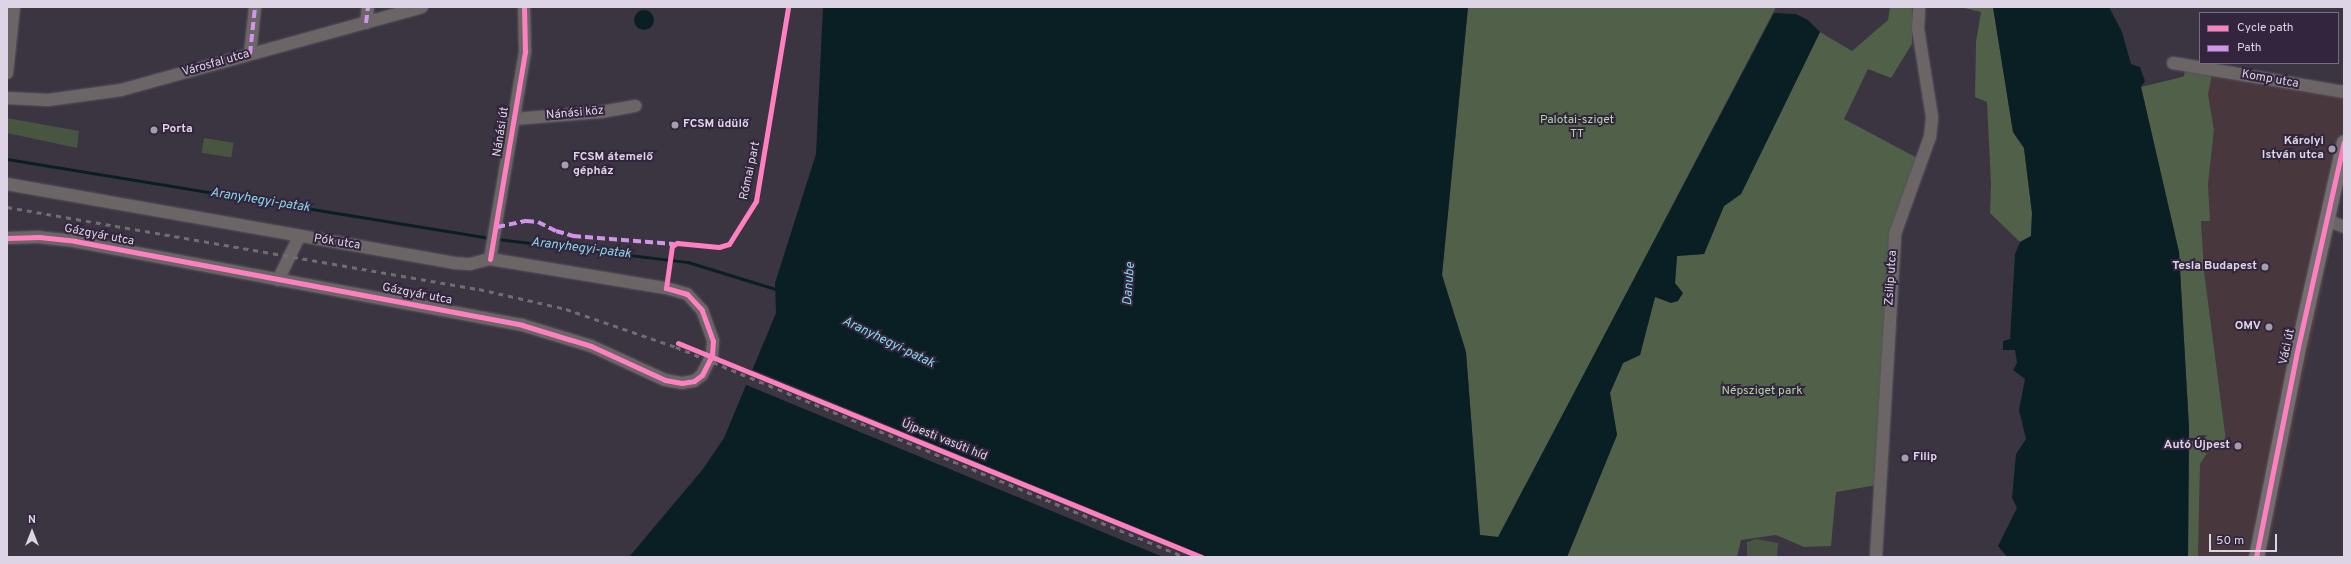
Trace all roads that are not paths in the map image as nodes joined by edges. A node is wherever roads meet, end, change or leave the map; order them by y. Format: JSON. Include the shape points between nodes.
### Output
{"nodes":[{"id":1,"x":14,"y":7,"type":"edge"},
{"id":2,"x":255,"y":7,"type":"edge"},
{"id":3,"x":368,"y":7,"type":"edge"},
{"id":4,"x":422,"y":7,"type":"edge"},
{"id":5,"x":524,"y":7,"type":"edge"},
{"id":6,"x":1919,"y":7,"type":"edge"},
{"id":7,"x":366,"y":23,"type":"junction"},
{"id":8,"x":250,"y":54,"type":"junction"},
{"id":9,"x":2173,"y":63,"type":"dead end"},
{"id":10,"x":7,"y":73,"type":"edge"},
{"id":11,"x":2344,"y":92,"type":"edge"},
{"id":12,"x":7,"y":98,"type":"edge"},
{"id":13,"x":635,"y":106,"type":"dead end"},
{"id":14,"x":514,"y":119,"type":"junction"},
{"id":15,"x":2344,"y":142,"type":"edge"},
{"id":16,"x":7,"y":184,"type":"edge"},
{"id":17,"x":2326,"y":220,"type":"junction"},
{"id":18,"x":2344,"y":227,"type":"edge"},
{"id":19,"x":299,"y":237,"type":"junction"},
{"id":20,"x":7,"y":238,"type":"edge"},
{"id":21,"x":491,"y":256,"type":"junction"},
{"id":22,"x":278,"y":280,"type":"junction"},
{"id":23,"x":666,"y":288,"type":"joint"},
{"id":24,"x":1876,"y":557,"type":"edge"},
{"id":25,"x":2256,"y":557,"type":"edge"}],
"edges":[{"from":1,"to":10,"type":"street"},
{"from":2,"to":8,"type":"street"},
{"from":3,"to":7,"type":"street"},
{"from":4,"to":7,"type":"street","name":"Városfal utca"},
{"from":5,"to":14,"type":"street","name":"Nánási út","via":[[525,51]]},
{"from":6,"to":24,"type":"street","name":"Zsilip utca","via":[[1918,29],[1932,117],[1930,137],[1895,234]]},
{"from":7,"to":8,"type":"street","name":"Városfal utca"},
{"from":8,"to":12,"type":"street","name":"Városfal utca","via":[[121,90],[48,100]]},
{"from":9,"to":11,"type":"street","name":"Komp utca"},
{"from":13,"to":14,"type":"street","name":"Nánási köz","via":[[601,112]]},
{"from":14,"to":21,"type":"street","name":"Nánási út"},
{"from":15,"to":17,"type":"main road","name":"Váci út"},
{"from":16,"to":19,"type":"street","name":"Pók utca"},
{"from":17,"to":18,"type":"street"},
{"from":17,"to":25,"type":"main road","name":"Váci út"},
{"from":19,"to":21,"type":"street","name":"Pók utca","via":[[454,263],[470,264]]},
{"from":19,"to":22,"type":"street"},
{"from":20,"to":22,"type":"street","name":"Gázgyár utca","via":[[56,238]]},
{"from":21,"to":23,"type":"street","name":"Pók utca"},
{"from":22,"to":23,"type":"street","name":"Gázgyár utca","via":[[522,326],[591,346],[665,380],[682,383],[694,381],[702,375],[712,355],[710,327],[702,310],[687,294]]}]}
